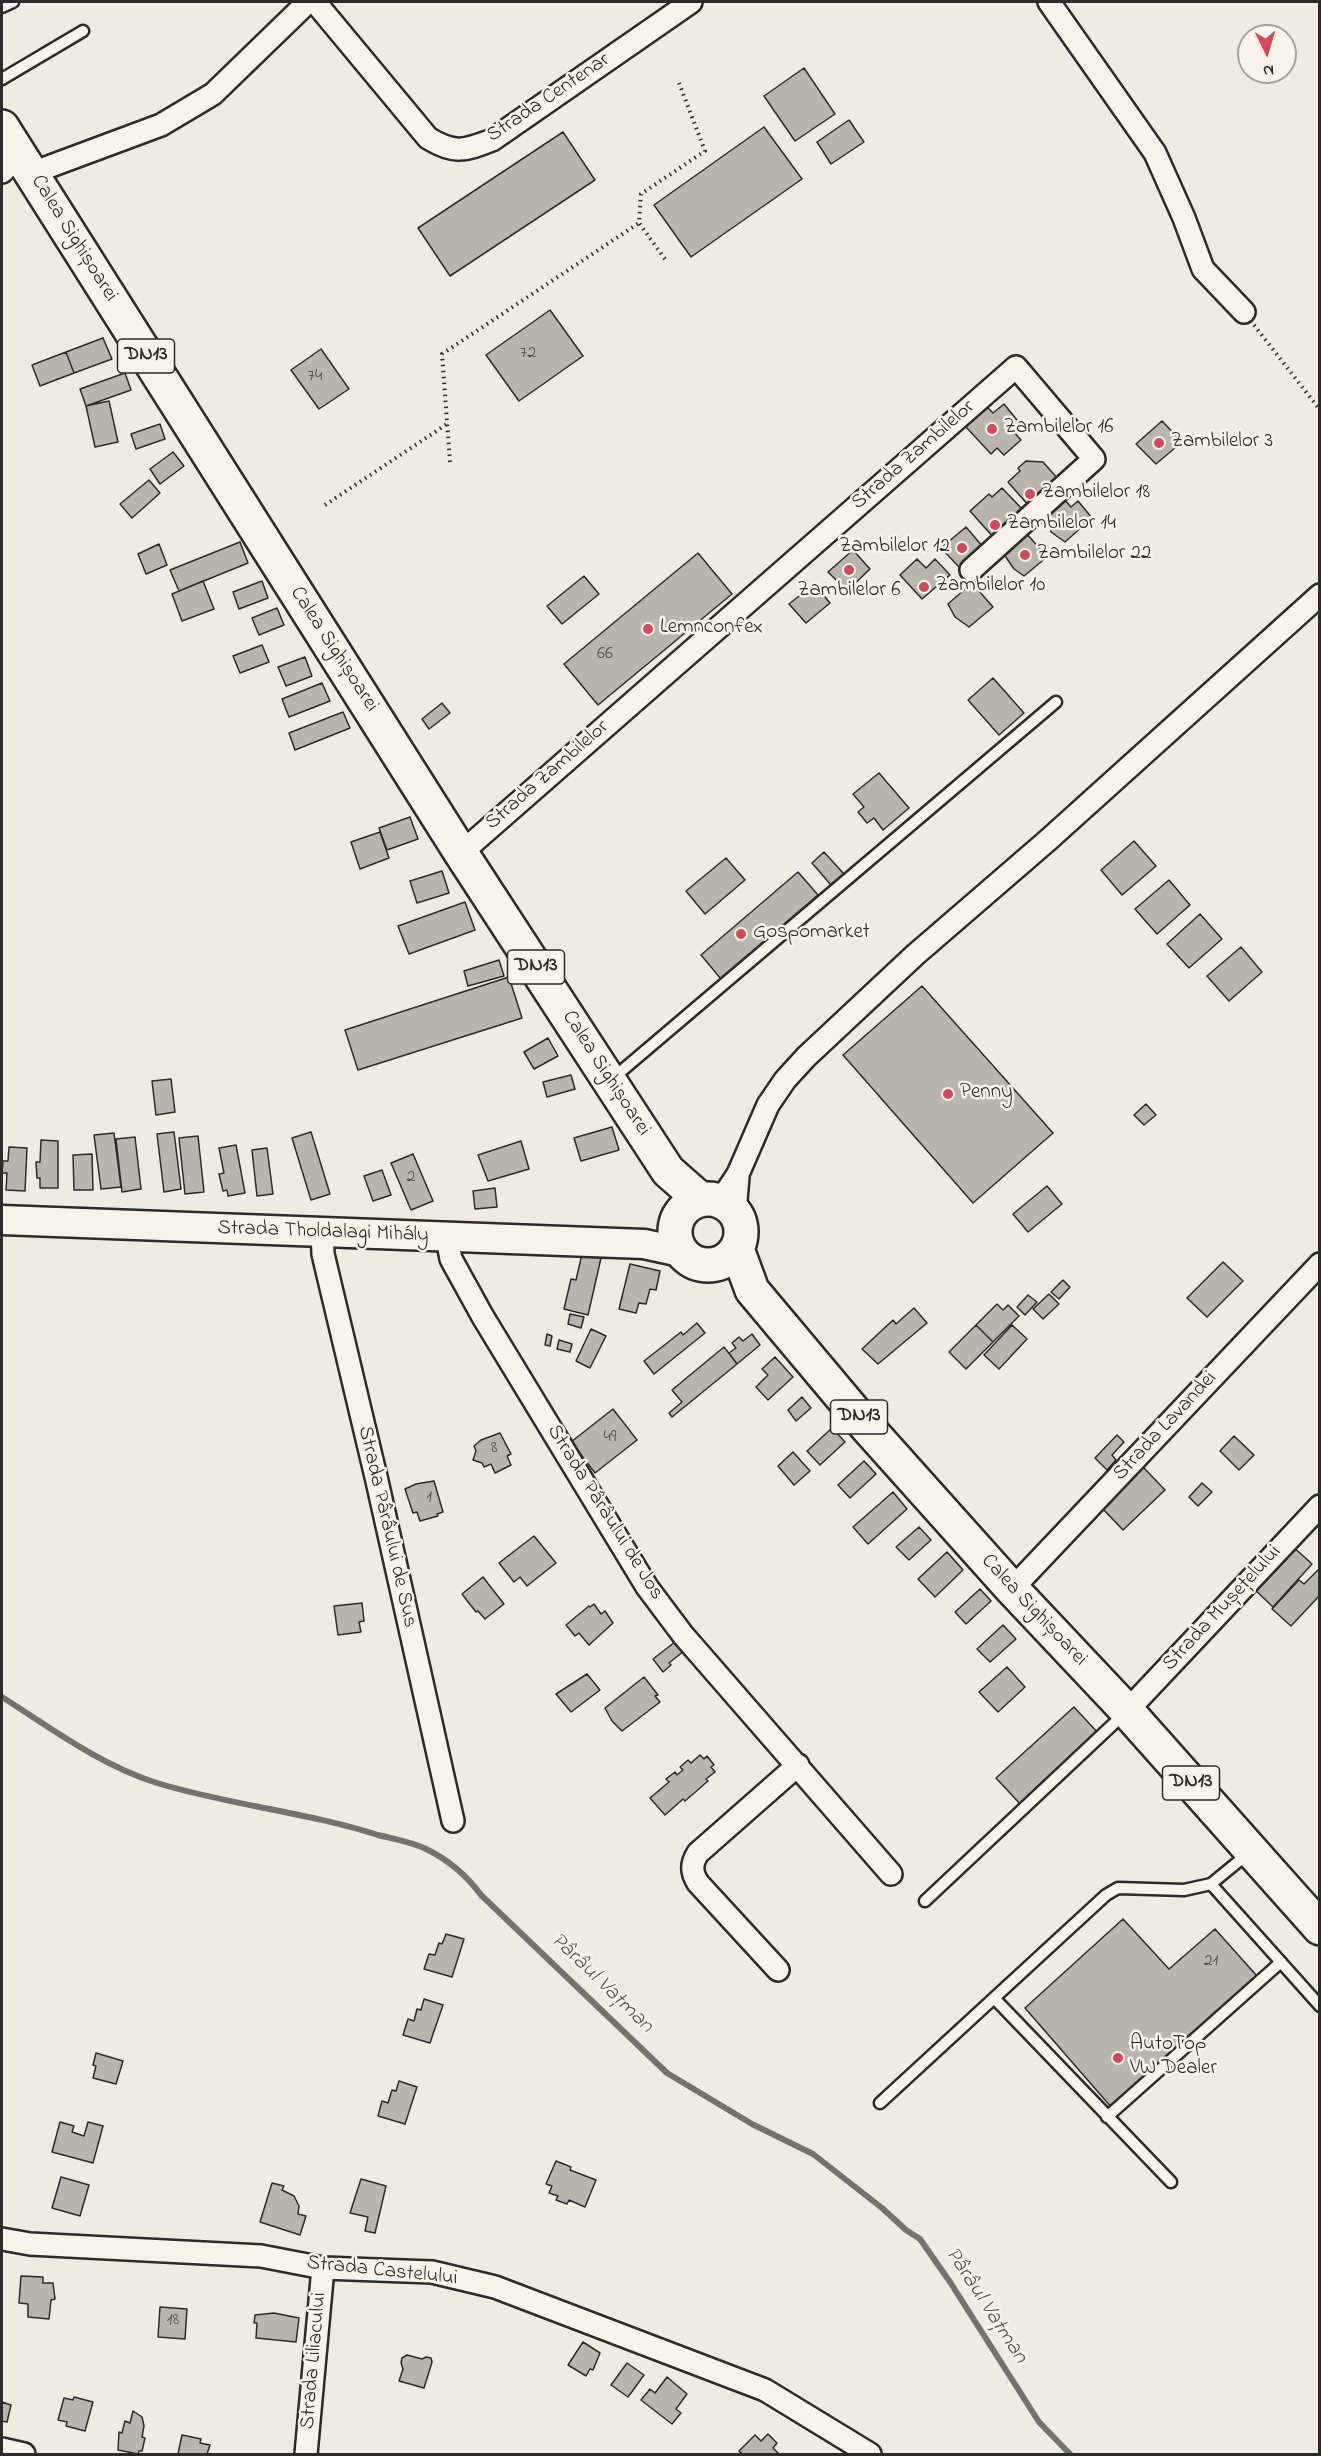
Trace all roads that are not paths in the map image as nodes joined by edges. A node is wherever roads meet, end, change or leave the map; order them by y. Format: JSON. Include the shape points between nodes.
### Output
{"nodes":[{"id":1,"x":13,"y":2,"type":"edge"},
{"id":2,"x":308,"y":2,"type":"edge"},
{"id":3,"x":315,"y":2,"type":"edge"},
{"id":4,"x":692,"y":2,"type":"edge"},
{"id":5,"x":1049,"y":2,"type":"edge"},
{"id":6,"x":2,"y":7,"type":"edge"},
{"id":7,"x":83,"y":31,"type":"dead end"},
{"id":8,"x":2,"y":80,"type":"edge"},
{"id":9,"x":2,"y":127,"type":"edge"},
{"id":10,"x":18,"y":167,"type":"edge"},
{"id":11,"x":1244,"y":312,"type":"road end"},
{"id":12,"x":971,"y":570,"type":"dead end"},
{"id":13,"x":1320,"y":595,"type":"edge"},
{"id":14,"x":1056,"y":702,"type":"dead end"},
{"id":15,"x":461,"y":853,"type":"junction"},
{"id":16,"x":610,"y":1081,"type":"junction"},
{"id":17,"x":699,"y":1218,"type":"junction"},
{"id":18,"x":2,"y":1220,"type":"edge"},
{"id":19,"x":322,"y":1232,"type":"junction"},
{"id":20,"x":447,"y":1238,"type":"junction"},
{"id":21,"x":726,"y":1257,"type":"junction"},
{"id":22,"x":1320,"y":1264,"type":"edge"},
{"id":23,"x":1320,"y":1506,"type":"edge"},
{"id":24,"x":1012,"y":1589,"type":"junction"},
{"id":25,"x":1127,"y":1711,"type":"junction"},
{"id":26,"x":798,"y":1765,"type":"junction"},
{"id":27,"x":453,"y":1821,"type":"dead end"},
{"id":28,"x":1251,"y":1851,"type":"junction"},
{"id":29,"x":891,"y":1874,"type":"dead end"},
{"id":30,"x":1211,"y":1884,"type":"junction"},
{"id":31,"x":926,"y":1901,"type":"dead end"},
{"id":32,"x":1320,"y":1928,"type":"edge"},
{"id":33,"x":1281,"y":1962,"type":"junction"},
{"id":34,"x":778,"y":1970,"type":"dead end"},
{"id":35,"x":993,"y":1998,"type":"junction"},
{"id":36,"x":1320,"y":2006,"type":"edge"},
{"id":37,"x":880,"y":2103,"type":"dead end"},
{"id":38,"x":1107,"y":2117,"type":"junction"},
{"id":39,"x":1171,"y":2182,"type":"dead end"},
{"id":40,"x":2,"y":2239,"type":"edge"},
{"id":41,"x":323,"y":2268,"type":"junction"},
{"id":42,"x":2,"y":2449,"type":"edge"},
{"id":43,"x":24,"y":2454,"type":"edge"},
{"id":44,"x":306,"y":2454,"type":"edge"},
{"id":45,"x":870,"y":2454,"type":"edge"}],
"edges":[{"from":1,"to":6,"type":"lane"},
{"from":2,"to":10,"type":"street","via":[[213,94],[161,125]]},
{"from":3,"to":4,"type":"street","name":"Strada Centenar","via":[[428,138],[446,149],[470,149],[492,140]]},
{"from":5,"to":11,"type":"street","via":[[1155,153],[1203,269]]},
{"from":7,"to":8,"type":"lane"},
{"from":9,"to":10,"type":"highway","name":"Calea Sighișoarei","number":"DN13"},
{"from":10,"to":15,"type":"highway","name":"Calea Sighișoarei","number":"DN13"},
{"from":12,"to":15,"type":"street","name":"Strada Zambilelor","via":[[1094,459],[1016,367]]},
{"from":13,"to":17,"type":"street","via":[[806,1057],[768,1105],[738,1174]]},
{"from":14,"to":16,"type":"lane"},
{"from":15,"to":16,"type":"highway","name":"Calea Sighișoarei","number":"DN13"},
{"from":16,"to":17,"type":"highway","name":"Calea Sighișoarei","number":"DN13"},
{"from":17,"to":20,"type":"street","name":"Strada Tholdalagi Mihály","via":[[644,1244]]},
{"from":17,"to":21,"type":"highway","via":[[741,1231]]},
{"from":17,"to":21,"type":"highway","number":"DN13","via":[[691,1260],[702,1265]]},
{"from":18,"to":19,"type":"street","name":"Strada Tholdalagi Mihály"},
{"from":19,"to":20,"type":"street","name":"Strada Tholdalagi Mihály"},
{"from":19,"to":27,"type":"street","name":"Strada Pârâului de Sus","via":[[323,1254]]},
{"from":20,"to":26,"type":"street","name":"Strada Pârâului de Jos","via":[[451,1259],[483,1317],[647,1587],[683,1635]]},
{"from":21,"to":24,"type":"highway","name":"Calea Sighișoarei","number":"DN13","via":[[867,1427]]},
{"from":22,"to":24,"type":"street","name":"Strada Lavandei"},
{"from":23,"to":25,"type":"street","name":"Strada Mușețelului"},
{"from":24,"to":25,"type":"highway","name":"Calea Sighișoarei","number":"DN13"},
{"from":25,"to":28,"type":"highway","name":"Calea Sighișoarei","number":"DN13"},
{"from":25,"to":31,"type":"lane"},
{"from":26,"to":29,"type":"street","name":"Strada Pârâului de Jos"},
{"from":26,"to":34,"type":"street","via":[[692,1862],[698,1883]]},
{"from":28,"to":30,"type":"lane"},
{"from":28,"to":32,"type":"highway","name":"Calea Sighișoarei","number":"DN13"},
{"from":30,"to":33,"type":"lane"},
{"from":30,"to":35,"type":"lane","via":[[1184,1890],[1118,1888]]},
{"from":33,"to":36,"type":"lane"},
{"from":33,"to":38,"type":"lane"},
{"from":35,"to":37,"type":"lane"},
{"from":35,"to":38,"type":"lane"},
{"from":38,"to":39,"type":"lane"},
{"from":40,"to":41,"type":"street","name":"Strada Castelului","via":[[30,2244],[261,2256]]},
{"from":41,"to":44,"type":"street","name":"Strada Liliacului"},
{"from":41,"to":45,"type":"street","name":"Strada Castelului","via":[[432,2272],[495,2287],[765,2390]]},
{"from":42,"to":43,"type":"street"}]}
